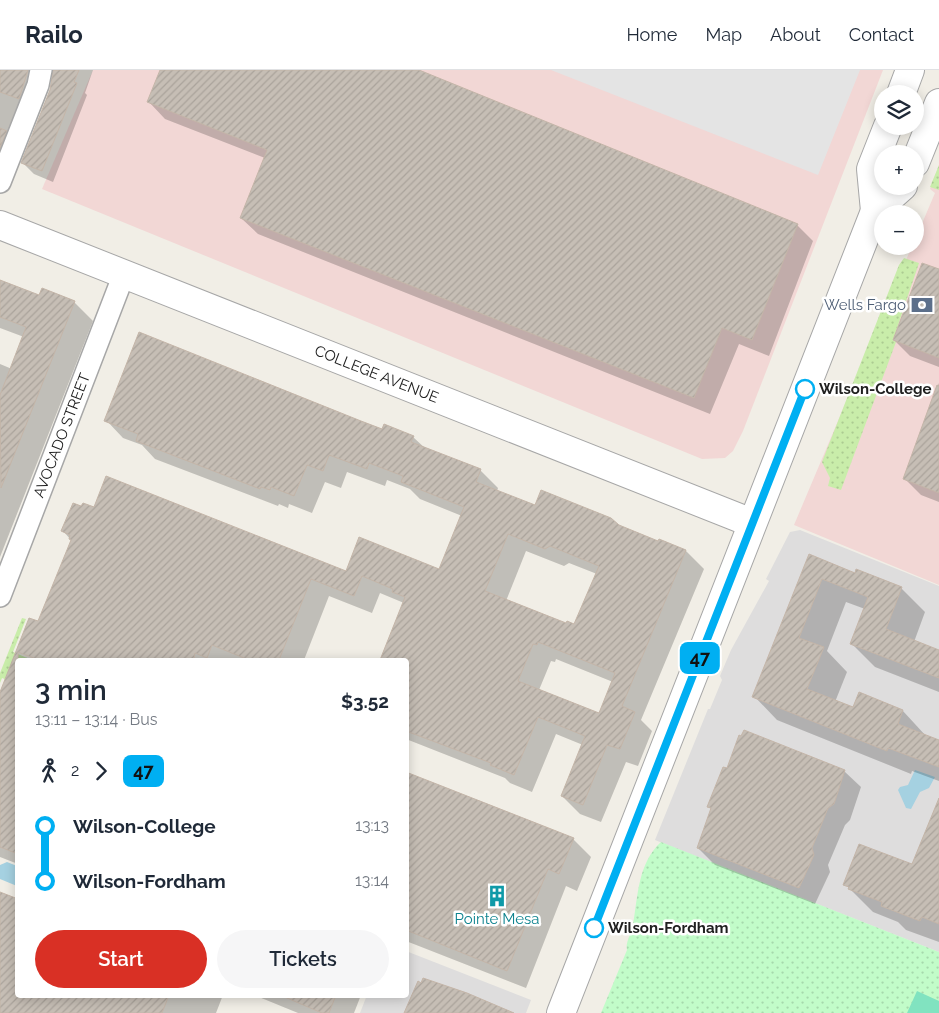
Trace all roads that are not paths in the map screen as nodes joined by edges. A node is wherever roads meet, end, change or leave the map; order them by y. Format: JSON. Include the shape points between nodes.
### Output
{"nodes":[{"id":1,"x":41,"y":70,"type":"edge"},
{"id":2,"x":910,"y":70,"type":"edge"},
{"id":3,"x":904,"y":85,"type":"edge"},
{"id":4,"x":939,"y":103,"type":"edge"},
{"id":5,"x":885,"y":135,"type":"edge"},
{"id":6,"x":922,"y":145,"type":"edge"},
{"id":7,"x":0,"y":182,"type":"edge"},
{"id":8,"x":894,"y":195,"type":"edge"},
{"id":9,"x":875,"y":205,"type":"edge"},
{"id":10,"x":882,"y":205,"type":"edge"},
{"id":11,"x":874,"y":214,"type":"edge"},
{"id":12,"x":0,"y":225,"type":"edge"},
{"id":13,"x":124,"y":274,"type":"junction"},
{"id":14,"x":752,"y":523,"type":"junction"},
{"id":15,"x":0,"y":596,"type":"edge"},
{"id":16,"x":561,"y":1013,"type":"edge"}],
"edges":[{"from":1,"to":7,"type":"street"},
{"from":2,"to":3,"type":"street"},
{"from":4,"to":6,"type":"street"},
{"from":5,"to":9,"type":"street","via":[[872,169]]},
{"from":8,"to":10,"type":"street"},
{"from":11,"to":14,"type":"street"},
{"from":12,"to":13,"type":"street","name":"COLLEGE AVENUE"},
{"from":13,"to":14,"type":"street","name":"COLLEGE AVENUE"},
{"from":13,"to":15,"type":"street","name":"AVOCADO STREET"},
{"from":14,"to":16,"type":"street"}]}
